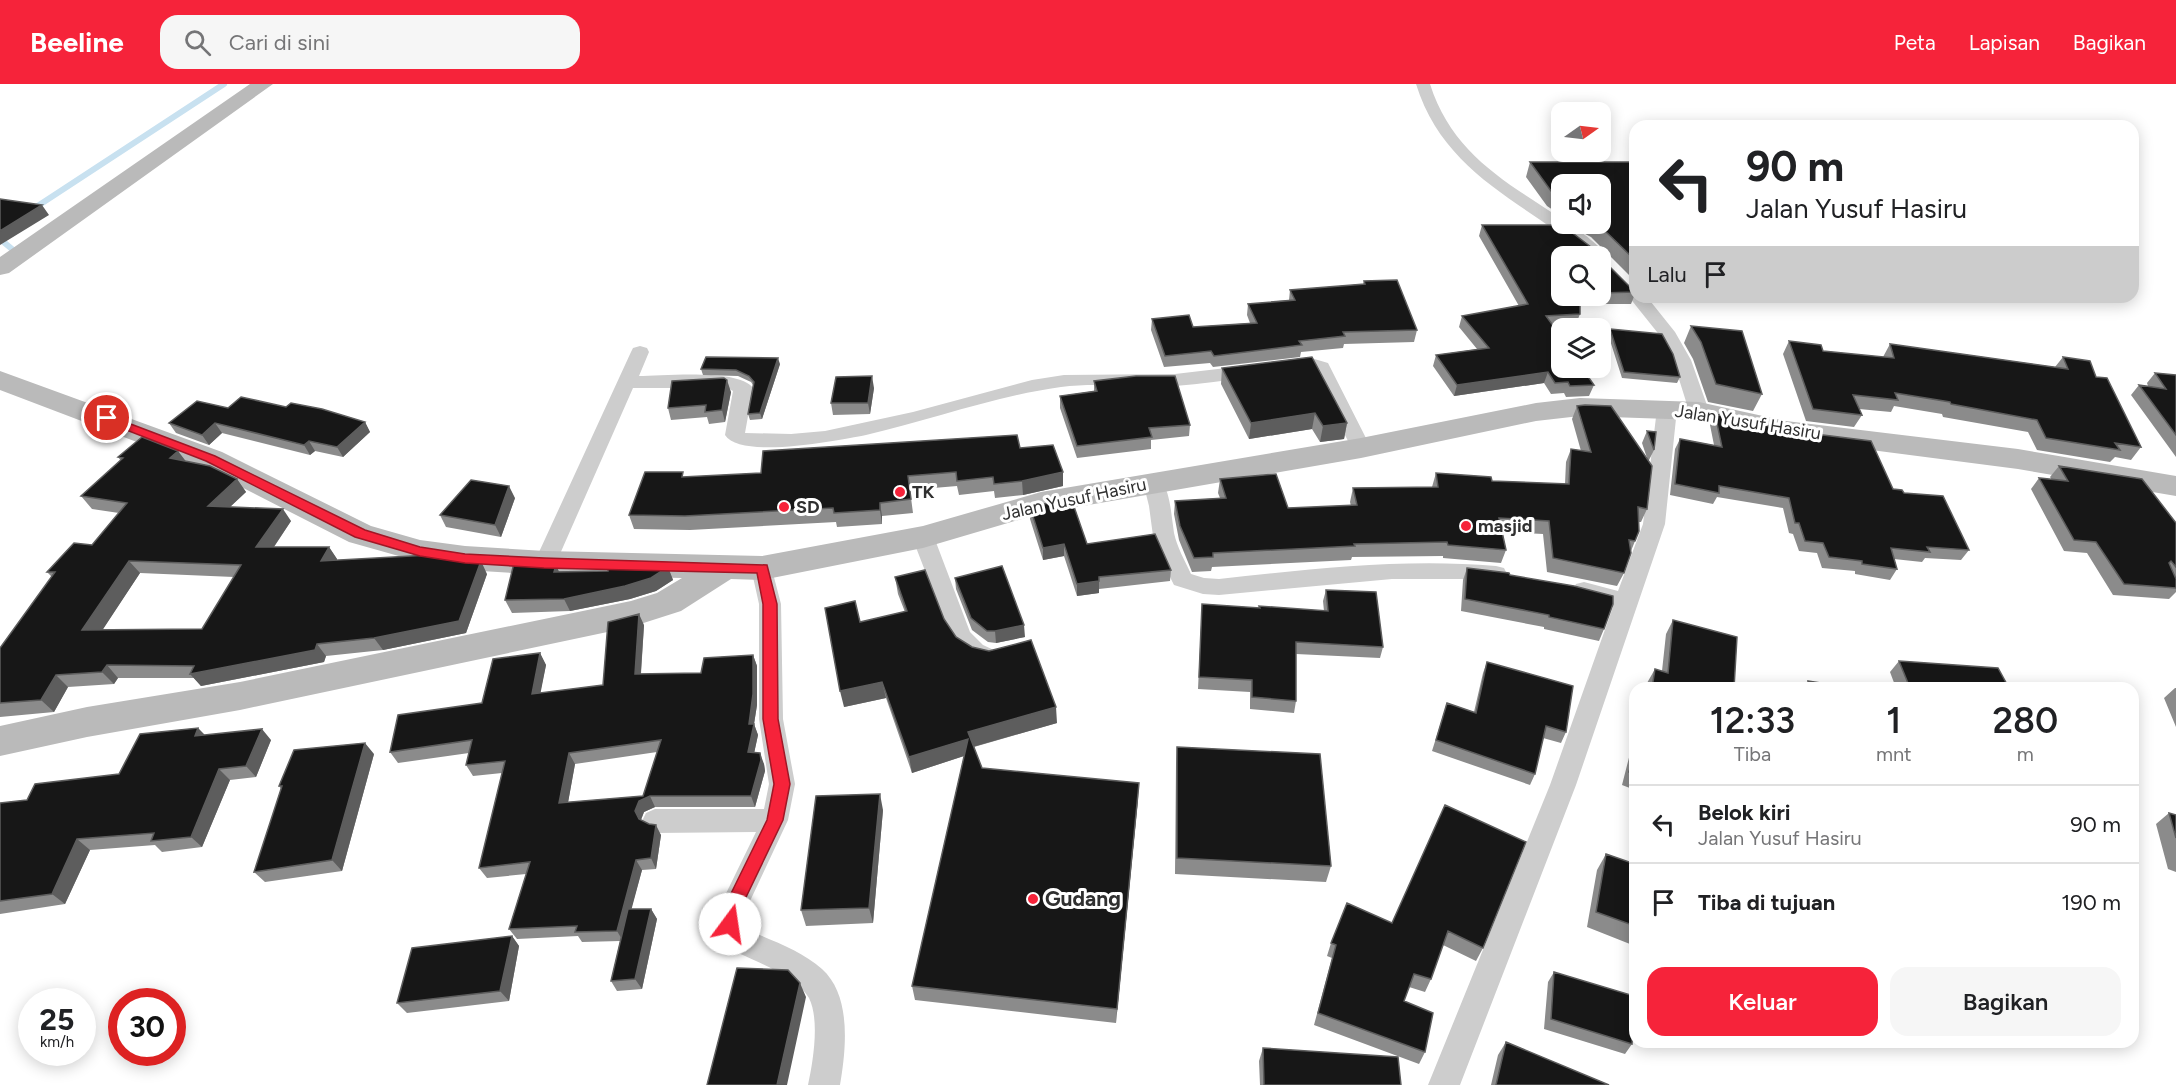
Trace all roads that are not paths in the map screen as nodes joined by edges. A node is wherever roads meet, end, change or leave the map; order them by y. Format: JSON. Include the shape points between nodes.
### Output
{"nodes":[{"id":1,"x":263,"y":84,"type":"edge"},
{"id":2,"x":1424,"y":84,"type":"edge"},
{"id":3,"x":1587,"y":246,"type":"edge"},
{"id":4,"x":0,"y":268,"type":"edge"},
{"id":5,"x":1642,"y":303,"type":"edge"},
{"id":6,"x":640,"y":352,"type":"dead end"},
{"id":7,"x":0,"y":380,"type":"edge"},
{"id":8,"x":626,"y":382,"type":"junction"},
{"id":9,"x":1667,"y":409,"type":"junction"},
{"id":10,"x":1699,"y":411,"type":"junction"},
{"id":11,"x":1361,"y":448,"type":"junction"},
{"id":12,"x":1153,"y":482,"type":"junction"},
{"id":13,"x":2176,"y":486,"type":"edge"},
{"id":14,"x":923,"y":537,"type":"junction"},
{"id":15,"x":544,"y":563,"type":"junction"},
{"id":16,"x":762,"y":568,"type":"junction"},
{"id":17,"x":722,"y":569,"type":"junction"},
{"id":18,"x":1514,"y":576,"type":"edge"},
{"id":19,"x":1564,"y":584,"type":"edge"},
{"id":20,"x":1626,"y":602,"type":"junction"},
{"id":21,"x":1011,"y":651,"type":"edge"},
{"id":22,"x":0,"y":741,"type":"edge"},
{"id":23,"x":775,"y":820,"type":"junction"},
{"id":24,"x":655,"y":821,"type":"dead end"},
{"id":25,"x":824,"y":1085,"type":"edge"},
{"id":26,"x":1444,"y":1085,"type":"edge"}],
"edges":[{"from":1,"to":4,"type":"main road"},
{"from":2,"to":3,"type":"street","via":[[1436,118],[1466,155],[1502,186]]},
{"from":5,"to":10,"type":"street","via":[[1669,336],[1682,360]]},
{"from":6,"to":8,"type":"street"},
{"from":7,"to":15,"type":"main road","name":"Jalan Yusuf Hasiru","via":[[211,459],[360,534],[420,551]]},
{"from":8,"to":11,"type":"street","via":[[731,382],[743,388],[735,435],[741,439],[791,440],[879,425],[1042,384],[1175,380],[1311,364],[1321,367]]},
{"from":8,"to":15,"type":"street"},
{"from":9,"to":10,"type":"main road","name":"Jalan Yusuf Hasiru"},
{"from":9,"to":11,"type":"main road","name":"Jalan Yusuf Hasiru","via":[[1580,406]]},
{"from":9,"to":20,"type":"street","via":[[1654,524]]},
{"from":10,"to":13,"type":"main road","name":"Jalan Yusuf Hasiru","via":[[1786,429],[2018,459]]},
{"from":11,"to":12,"type":"main road","name":"Jalan Yusuf Hasiru"},
{"from":12,"to":14,"type":"main road","name":"Jalan Yusuf Hasiru","via":[[1041,503]]},
{"from":12,"to":18,"type":"street","via":[[1164,536],[1182,579],[1203,586],[1419,569]]},
{"from":14,"to":16,"type":"main road","name":"Jalan Yusuf Hasiru"},
{"from":14,"to":21,"type":"street","via":[[968,648],[990,657]]},
{"from":15,"to":17,"type":"main road","name":"Jalan Yusuf Hasiru"},
{"from":16,"to":17,"type":"main road","name":"Jalan Yusuf Hasiru"},
{"from":16,"to":23,"type":"street","via":[[770,604],[771,719],[782,784]]},
{"from":17,"to":22,"type":"main road","via":[[669,602],[631,614]]},
{"from":19,"to":20,"type":"street"},
{"from":20,"to":26,"type":"street","via":[[1559,801]]},
{"from":23,"to":24,"type":"street"},
{"from":23,"to":25,"type":"street","via":[[729,916],[737,939],[814,981],[825,1000],[828,1065]]}]}
